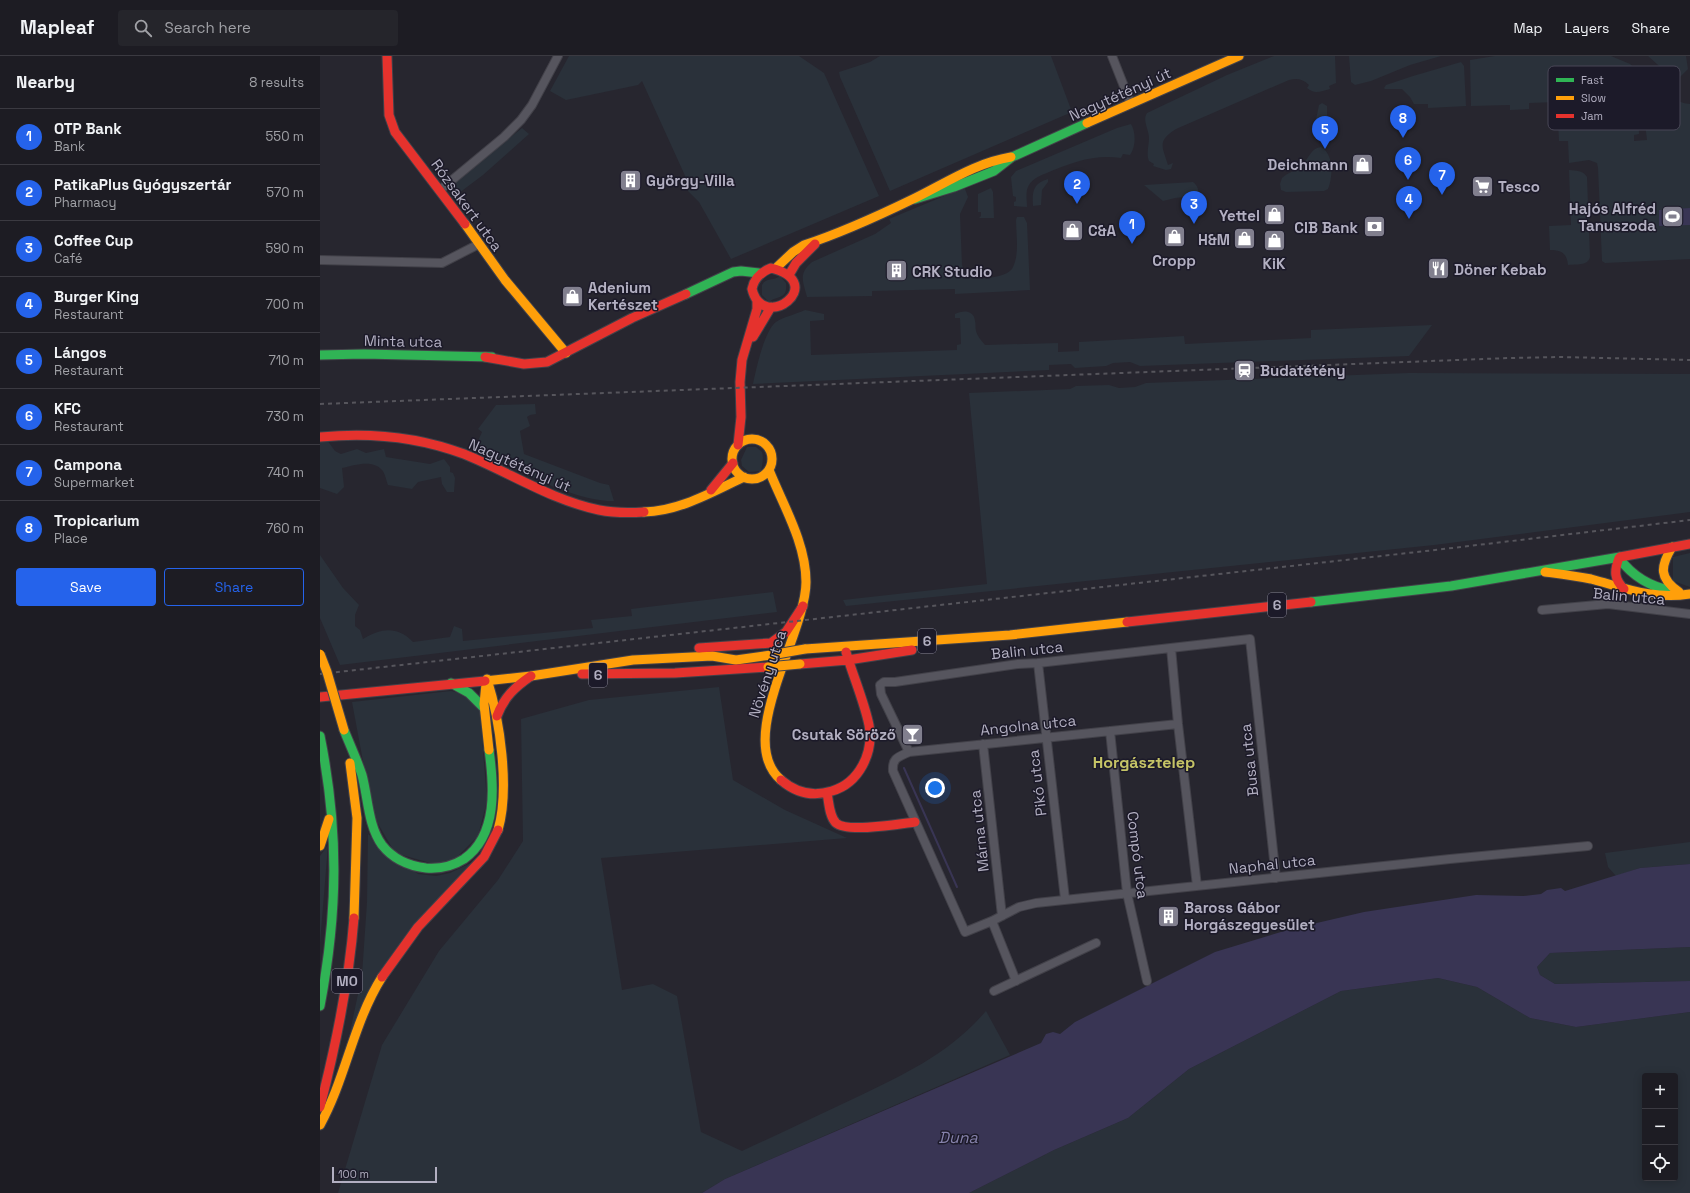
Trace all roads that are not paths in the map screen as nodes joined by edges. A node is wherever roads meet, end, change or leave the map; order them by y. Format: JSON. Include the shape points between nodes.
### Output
{"nodes":[{"id":1,"x":387,"y":56,"type":"edge"},
{"id":2,"x":558,"y":56,"type":"edge"},
{"id":3,"x":1112,"y":56,"type":"edge"},
{"id":4,"x":1235,"y":57,"type":"edge"},
{"id":5,"x":1131,"y":104,"type":"junction"},
{"id":6,"x":440,"y":190,"type":"junction"},
{"id":7,"x":819,"y":240,"type":"junction"},
{"id":8,"x":479,"y":244,"type":"junction"},
{"id":9,"x":320,"y":260,"type":"edge"},
{"id":10,"x":776,"y":268,"type":"junction"},
{"id":11,"x":759,"y":274,"type":"junction"},
{"id":12,"x":789,"y":275,"type":"junction"},
{"id":13,"x":716,"y":280,"type":"junction"},
{"id":14,"x":752,"y":285,"type":"junction"},
{"id":15,"x":757,"y":300,"type":"junction"},
{"id":16,"x":771,"y":307,"type":"junction"},
{"id":17,"x":746,"y":349,"type":"junction"},
{"id":18,"x":566,"y":353,"type":"junction"},
{"id":19,"x":320,"y":355,"type":"edge"},
{"id":20,"x":741,"y":417,"type":"junction"},
{"id":21,"x":320,"y":437,"type":"edge"},
{"id":22,"x":756,"y":440,"type":"junction"},
{"id":23,"x":738,"y":445,"type":"junction"},
{"id":24,"x":733,"y":463,"type":"junction"},
{"id":25,"x":769,"y":470,"type":"junction"},
{"id":26,"x":744,"y":477,"type":"junction"},
{"id":27,"x":756,"y":479,"type":"junction"},
{"id":28,"x":707,"y":494,"type":"junction"},
{"id":29,"x":781,"y":501,"type":"junction"},
{"id":30,"x":1690,"y":544,"type":"edge"},
{"id":31,"x":1672,"y":547,"type":"junction"},
{"id":32,"x":1619,"y":558,"type":"junction"},
{"id":33,"x":1544,"y":571,"type":"junction"},
{"id":34,"x":1624,"y":589,"type":"junction"},
{"id":35,"x":1680,"y":592,"type":"junction"},
{"id":36,"x":1690,"y":593,"type":"edge"},
{"id":37,"x":803,"y":606,"type":"junction"},
{"id":38,"x":1542,"y":610,"type":"dead end"},
{"id":39,"x":1690,"y":614,"type":"edge"},
{"id":40,"x":1010,"y":635,"type":"junction"},
{"id":41,"x":1250,"y":639,"type":"joint"},
{"id":42,"x":845,"y":647,"type":"junction"},
{"id":43,"x":1172,"y":648,"type":"junction"},
{"id":44,"x":320,"y":654,"type":"edge"},
{"id":45,"x":633,"y":660,"type":"junction"},
{"id":46,"x":848,"y":660,"type":"junction"},
{"id":47,"x":1038,"y":663,"type":"junction"},
{"id":48,"x":536,"y":675,"type":"junction"},
{"id":49,"x":487,"y":680,"type":"junction"},
{"id":50,"x":451,"y":683,"type":"junction"},
{"id":51,"x":320,"y":697,"type":"edge"},
{"id":52,"x":484,"y":708,"type":"junction"},
{"id":53,"x":497,"y":716,"type":"junction"},
{"id":54,"x":1178,"y":724,"type":"junction"},
{"id":55,"x":344,"y":730,"type":"junction"},
{"id":56,"x":1110,"y":731,"type":"junction"},
{"id":57,"x":320,"y":736,"type":"edge"},
{"id":58,"x":1046,"y":738,"type":"junction"},
{"id":59,"x":983,"y":744,"type":"junction"},
{"id":60,"x":909,"y":752,"type":"junction"},
{"id":61,"x":827,"y":793,"type":"junction"},
{"id":62,"x":332,"y":811,"type":"junction"},
{"id":63,"x":915,"y":822,"type":"junction"},
{"id":64,"x":320,"y":846,"type":"edge"},
{"id":65,"x":1588,"y":846,"type":"dead end"},
{"id":66,"x":1276,"y":878,"type":"junction"},
{"id":67,"x":1197,"y":886,"type":"junction"},
{"id":68,"x":1127,"y":893,"type":"junction"},
{"id":69,"x":1065,"y":899,"type":"junction"},
{"id":70,"x":1002,"y":916,"type":"junction"},
{"id":71,"x":992,"y":921,"type":"junction"},
{"id":72,"x":1096,"y":943,"type":"dead end"},
{"id":73,"x":1016,"y":980,"type":"junction"},
{"id":74,"x":1147,"y":981,"type":"dead end"},
{"id":75,"x":994,"y":991,"type":"dead end"},
{"id":76,"x":320,"y":1006,"type":"edge"},
{"id":77,"x":320,"y":1107,"type":"edge"},
{"id":78,"x":320,"y":1125,"type":"edge"}],
"edges":[{"from":1,"to":6,"type":"main road","name":"Rózsakert utca","via":[[389,115],[392,126]]},
{"from":2,"to":6,"type":"street","via":[[532,105],[521,120]]},
{"from":3,"to":5,"type":"street"},
{"from":4,"to":5,"type":"main road","name":"Nagytétényi út"},
{"from":5,"to":7,"type":"main road","name":"Nagytétényi út","via":[[1012,157],[994,171],[915,199]]},
{"from":6,"to":8,"type":"main road","name":"Rózsakert utca"},
{"from":7,"to":10,"type":"main road","name":"Nagytétényi út","via":[[804,245]]},
{"from":7,"to":12,"type":"main road","name":"Nagytétényi út","via":[[796,263]]},
{"from":8,"to":9,"type":"street","via":[[442,263]]},
{"from":8,"to":18,"type":"main road","name":"Rózsakert utca"},
{"from":10,"to":11,"type":"main road","name":"Nagytétényi út","via":[[766,269]]},
{"from":10,"to":12,"type":"main road"},
{"from":11,"to":13,"type":"main road","name":"Nagytétényi út","via":[[733,272]]},
{"from":11,"to":14,"type":"main road"},
{"from":12,"to":16,"type":"main road","via":[[794,287],[791,298],[782,306]]},
{"from":13,"to":14,"type":"main road","name":"Nagytétényi út","via":[[740,279]]},
{"from":13,"to":18,"type":"main road","name":"Nagytétényi út","via":[[627,321]]},
{"from":14,"to":15,"type":"main road"},
{"from":15,"to":16,"type":"main road"},
{"from":15,"to":17,"type":"main road"},
{"from":16,"to":17,"type":"main road"},
{"from":17,"to":20,"type":"main road","via":[[740,382]]},
{"from":18,"to":19,"type":"main road","name":"Minta utca","via":[[538,364],[485,357]]},
{"from":20,"to":22,"type":"main road","name":"Növény utca"},
{"from":20,"to":23,"type":"main road"},
{"from":21,"to":28,"type":"main road","name":"Nagytétényi út","via":[[383,434],[429,443],[475,459],[570,503],[606,512],[634,513],[668,509]]},
{"from":22,"to":23,"type":"main road"},
{"from":22,"to":25,"type":"main road","name":"Növény utca","via":[[770,450],[772,461]]},
{"from":23,"to":24,"type":"main road","via":[[734,450]]},
{"from":24,"to":26,"type":"main road","via":[[739,474]]},
{"from":24,"to":28,"type":"main road","name":"Nagytétényi út"},
{"from":25,"to":27,"type":"main road"},
{"from":25,"to":29,"type":"main road","name":"Növény utca"},
{"from":26,"to":27,"type":"main road","name":"Növény utca"},
{"from":26,"to":28,"type":"main road","name":"Nagytétényi út"},
{"from":27,"to":29,"type":"main road","name":"Növény utca"},
{"from":29,"to":37,"type":"main road","name":"Növény utca","via":[[803,557],[806,580]]},
{"from":30,"to":31,"type":"main road","number":"6"},
{"from":31,"to":32,"type":"main road","number":"6"},
{"from":31,"to":35,"type":"main road","via":[[1663,567],[1663,575],[1671,587]]},
{"from":32,"to":33,"type":"main road","number":"6"},
{"from":32,"to":34,"type":"main road","via":[[1614,573],[1618,584]]},
{"from":32,"to":35,"type":"main road","via":[[1626,569],[1645,583],[1663,590]]},
{"from":33,"to":34,"type":"main road","via":[[1596,580]]},
{"from":33,"to":40,"type":"main road","number":"6","via":[[1451,586]]},
{"from":34,"to":36,"type":"main road","via":[[1658,597],[1680,597]]},
{"from":35,"to":36,"type":"main road"},
{"from":37,"to":45,"type":"main road","via":[[782,638],[771,643],[665,651]]},
{"from":37,"to":61,"type":"main road","name":"Növény utca","via":[[769,707],[764,743],[770,765],[783,783],[808,794]]},
{"from":38,"to":39,"type":"street","name":"Balin utca","via":[[1608,604]]},
{"from":40,"to":42,"type":"main road","number":"6"},
{"from":40,"to":46,"type":"main road","number":"6"},
{"from":41,"to":43,"type":"street","name":"Balin utca"},
{"from":41,"to":66,"type":"street","name":"Busa utca"},
{"from":42,"to":45,"type":"main road","number":"6","bridge":true,"via":[[805,649],[736,660],[712,656]]},
{"from":42,"to":46,"type":"main road","name":"Növény utca"},
{"from":43,"to":47,"type":"street","name":"Balin utca"},
{"from":43,"to":54,"type":"street"},
{"from":44,"to":55,"type":"main road","number":"M0","bridge":true},
{"from":45,"to":48,"type":"main road","number":"6"},
{"from":46,"to":48,"type":"main road","number":"6","bridge":true,"via":[[710,673]]},
{"from":46,"to":61,"type":"main road","name":"Növény utca","via":[[869,726],[868,749],[866,759],[850,783]]},
{"from":47,"to":58,"type":"street","name":"Pikó utca"},
{"from":47,"to":60,"type":"street","name":"Balin utca","via":[[880,684],[881,694]]},
{"from":48,"to":49,"type":"main road","number":"6"},
{"from":48,"to":53,"type":"main road","via":[[508,694],[502,701]]},
{"from":49,"to":50,"type":"main road","number":"6"},
{"from":49,"to":52,"type":"main road"},
{"from":49,"to":53,"type":"main road"},
{"from":50,"to":51,"type":"main road","number":"6"},
{"from":50,"to":52,"type":"main road","via":[[465,689]]},
{"from":52,"to":55,"type":"main road","via":[[492,792],[488,825],[476,848],[469,855],[458,863],[432,870],[416,868],[396,858],[376,836],[363,780]]},
{"from":53,"to":78,"type":"main road","via":[[504,800],[503,816],[493,845],[475,870],[414,931],[378,983],[358,1027],[329,1111]]},
{"from":54,"to":56,"type":"street","name":"Angolna utca"},
{"from":54,"to":67,"type":"street"},
{"from":55,"to":77,"type":"main road","number":"M0","via":[[357,812],[354,919],[342,1012]]},
{"from":56,"to":58,"type":"street","name":"Angolna utca"},
{"from":56,"to":68,"type":"street","name":"Compó utca"},
{"from":57,"to":62,"type":"main road","number":"M0"},
{"from":58,"to":59,"type":"street","name":"Angolna utca"},
{"from":58,"to":69,"type":"street","name":"Pikó utca"},
{"from":59,"to":60,"type":"street","name":"Angolna utca"},
{"from":59,"to":70,"type":"street","name":"Márna utca"},
{"from":60,"to":63,"type":"street","name":"Angolna utca","via":[[892,764]]},
{"from":61,"to":63,"type":"main road","via":[[835,822],[840,825],[854,828]]},
{"from":62,"to":64,"type":"main road"},
{"from":62,"to":76,"type":"main road","number":"M0","via":[[335,861],[333,912],[328,965]]},
{"from":63,"to":71,"type":"street","name":"Naphal utca","via":[[965,932]]},
{"from":65,"to":66,"type":"street","name":"Naphal utca"},
{"from":66,"to":67,"type":"street","name":"Naphal utca"},
{"from":67,"to":68,"type":"street","name":"Naphal utca"},
{"from":68,"to":69,"type":"street","name":"Naphal utca"},
{"from":68,"to":74,"type":"street","name":"Compó utca"},
{"from":69,"to":70,"type":"street","name":"Naphal utca","via":[[1019,907]]},
{"from":70,"to":71,"type":"street","name":"Naphal utca"},
{"from":71,"to":73,"type":"street"},
{"from":72,"to":73,"type":"street"},
{"from":73,"to":75,"type":"street"}]}
